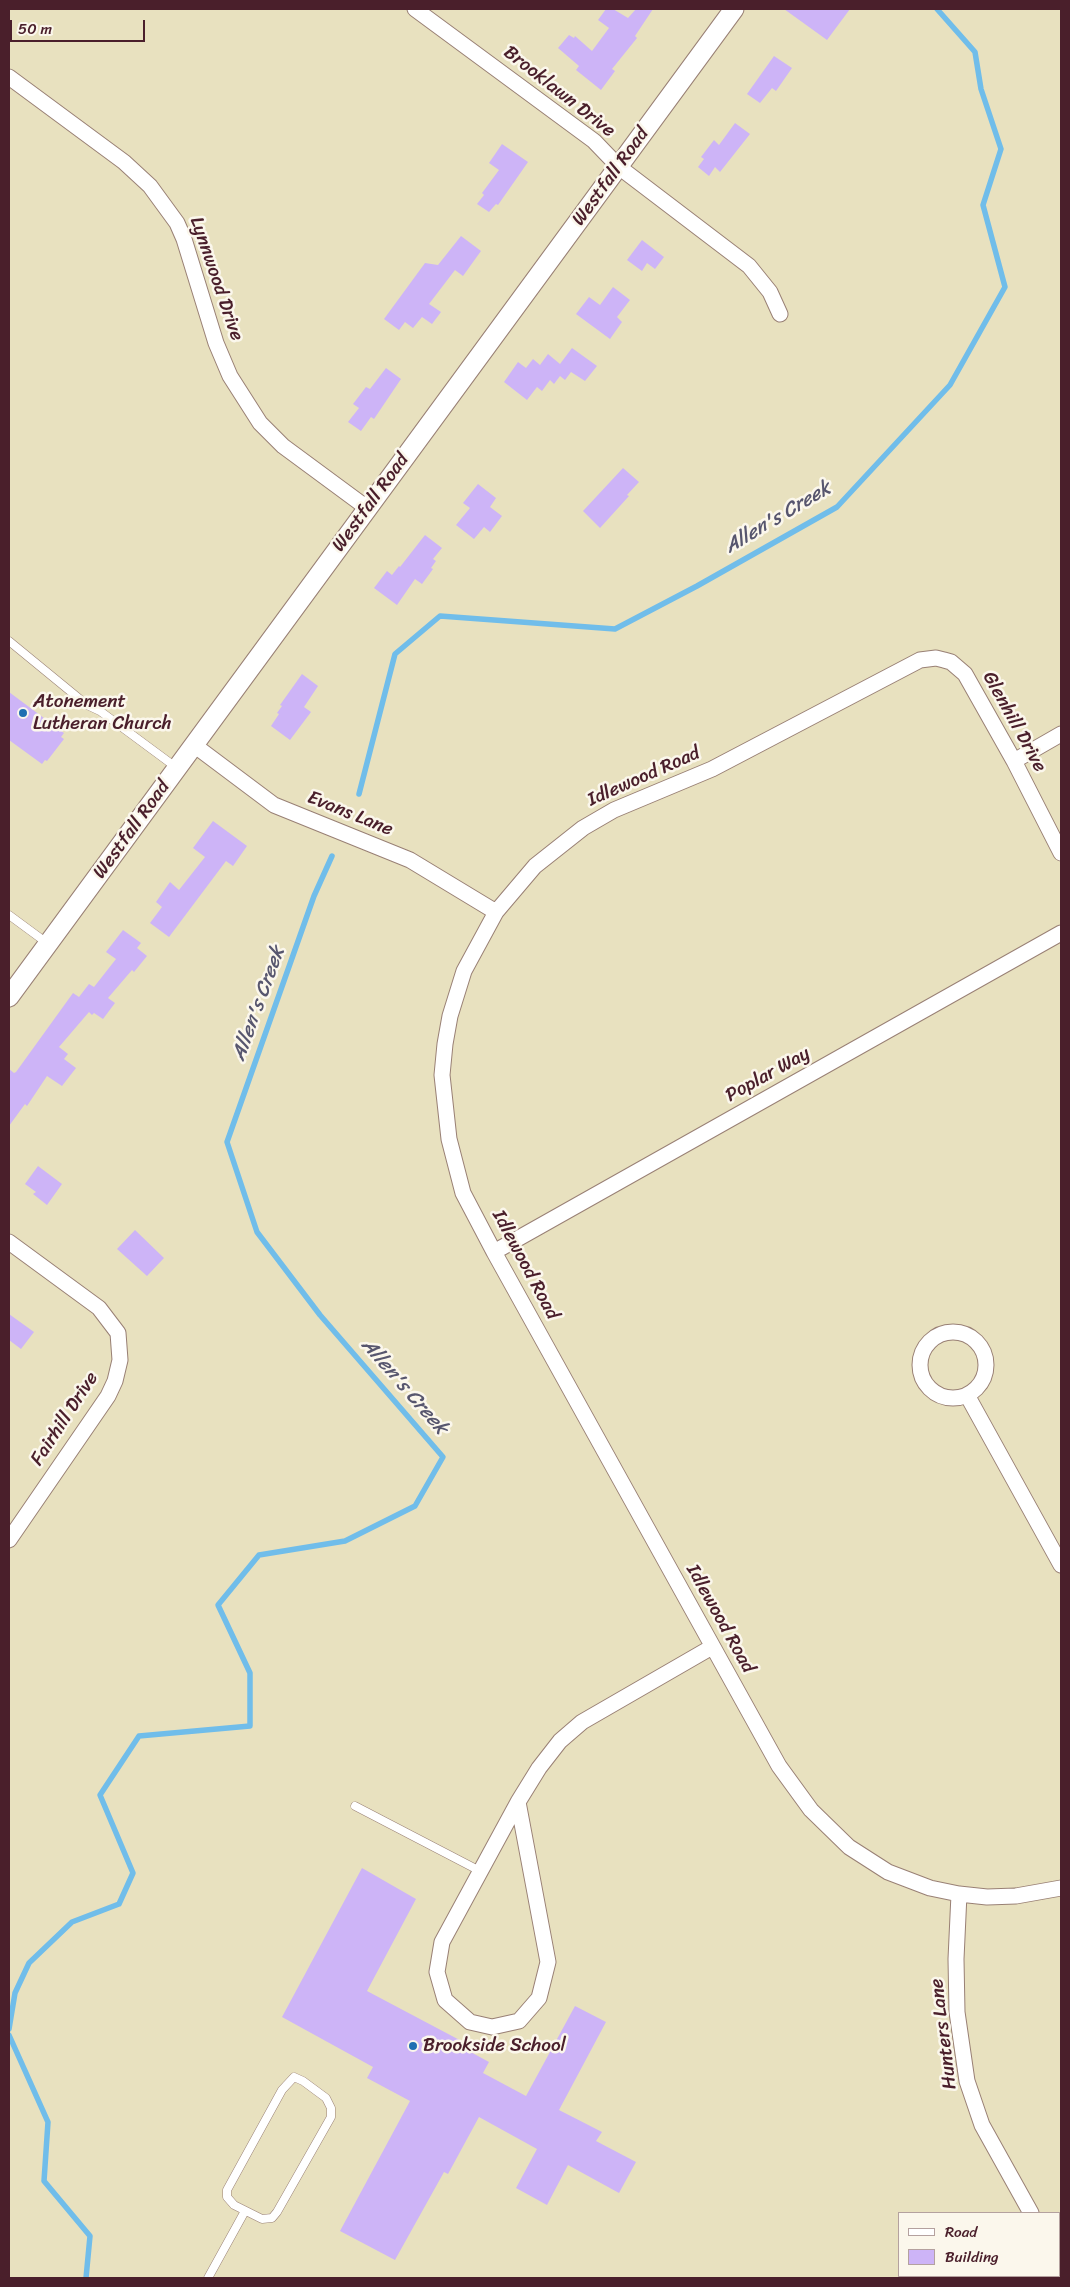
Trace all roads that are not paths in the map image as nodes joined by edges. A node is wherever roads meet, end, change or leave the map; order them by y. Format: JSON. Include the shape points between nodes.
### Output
{"nodes":[{"id":1,"x":415,"y":9,"type":"edge"},
{"id":2,"x":734,"y":9,"type":"edge"},
{"id":3,"x":9,"y":77,"type":"edge"},
{"id":4,"x":619,"y":167,"type":"junction"},
{"id":5,"x":780,"y":314,"type":"dead end"},
{"id":6,"x":367,"y":508,"type":"junction"},
{"id":7,"x":9,"y":641,"type":"edge"},
{"id":8,"x":928,"y":658,"type":"joint"},
{"id":9,"x":1061,"y":734,"type":"edge"},
{"id":10,"x":194,"y":745,"type":"junction"},
{"id":11,"x":1014,"y":761,"type":"junction"},
{"id":12,"x":177,"y":768,"type":"junction"},
{"id":13,"x":1061,"y":853,"type":"edge"},
{"id":14,"x":496,"y":912,"type":"junction"},
{"id":15,"x":9,"y":915,"type":"edge"},
{"id":16,"x":1061,"y":933,"type":"edge"},
{"id":17,"x":48,"y":944,"type":"junction"},
{"id":18,"x":9,"y":997,"type":"edge"},
{"id":19,"x":9,"y":1242,"type":"edge"},
{"id":20,"x":494,"y":1252,"type":"junction"},
{"id":21,"x":967,"y":1395,"type":"junction"},
{"id":22,"x":9,"y":1540,"type":"edge"},
{"id":23,"x":1061,"y":1566,"type":"edge"},
{"id":24,"x":712,"y":1647,"type":"junction"},
{"id":25,"x":518,"y":1802,"type":"junction"},
{"id":26,"x":355,"y":1806,"type":"dead end"},
{"id":27,"x":480,"y":1871,"type":"junction"},
{"id":28,"x":1061,"y":1888,"type":"edge"},
{"id":29,"x":959,"y":1894,"type":"junction"},
{"id":30,"x":244,"y":2211,"type":"junction"},
{"id":31,"x":1030,"y":2212,"type":"edge"},
{"id":32,"x":208,"y":2278,"type":"edge"}],
"edges":[{"from":1,"to":4,"type":"street","name":"Brooklawn Drive","via":[[594,141]]},
{"from":2,"to":4,"type":"street","name":"Westfall Road"},
{"from":3,"to":6,"type":"street","name":"Lynnwood Drive","via":[[124,162],[164,204],[184,239],[216,343],[240,392],[260,423],[283,446]]},
{"from":4,"to":5,"type":"street","name":"Brooklawn Drive","via":[[749,266],[770,292]]},
{"from":4,"to":6,"type":"street","name":"Westfall Road"},
{"from":6,"to":10,"type":"street","name":"Westfall Road"},
{"from":7,"to":12,"type":"lane","via":[[87,705],[100,711]]},
{"from":8,"to":11,"type":"street","name":"Glenhill Drive","via":[[951,662],[964,674]]},
{"from":8,"to":14,"type":"street","name":"Idlewood Road","via":[[712,769],[641,797],[583,828],[535,866]]},
{"from":9,"to":11,"type":"street"},
{"from":10,"to":12,"type":"street","name":"Westfall Road"},
{"from":10,"to":14,"type":"street","name":"Evans Lane","via":[[274,805],[410,860]]},
{"from":11,"to":13,"type":"street","name":"Glenhill Drive"},
{"from":12,"to":17,"type":"street","name":"Westfall Road"},
{"from":14,"to":20,"type":"street","name":"Idlewood Road","via":[[464,971],[450,1016],[442,1075],[449,1139],[463,1193]]},
{"from":15,"to":17,"type":"lane"},
{"from":16,"to":20,"type":"street","name":"Poplar Way"},
{"from":17,"to":18,"type":"street","name":"Westfall Road"},
{"from":19,"to":22,"type":"street","name":"Fairhill Drive","via":[[99,1308],[118,1333],[120,1360],[108,1396]]},
{"from":20,"to":24,"type":"street","name":"Idlewood Road"},
{"from":21,"to":21,"type":"street","via":[[976,1389],[985,1374],[981,1347],[963,1333],[941,1334],[924,1348],[920,1368],[922,1378],[928,1388],[946,1398]]},
{"from":21,"to":23,"type":"street"},
{"from":24,"to":25,"type":"street","via":[[582,1722],[560,1741]]},
{"from":24,"to":29,"type":"street","name":"Idlewood Road","via":[[779,1766],[830,1830],[849,1847],[888,1872],[930,1888]]},
{"from":25,"to":27,"type":"street"},
{"from":25,"to":27,"type":"street","via":[[548,1962],[539,1998],[519,2021],[492,2028],[470,2022],[445,2000],[437,1972],[442,1942]]},
{"from":26,"to":27,"type":"lane"},
{"from":28,"to":29,"type":"street","name":"Idlewood Road","via":[[1016,1896]]},
{"from":29,"to":31,"type":"street","name":"Hunters Lane","via":[[957,2012],[967,2081],[982,2125]]},
{"from":30,"to":30,"type":"lane","via":[[262,2219],[272,2218],[331,2117],[326,2098],[294,2077],[282,2090],[227,2190],[227,2197]]},
{"from":30,"to":32,"type":"lane"}]}
